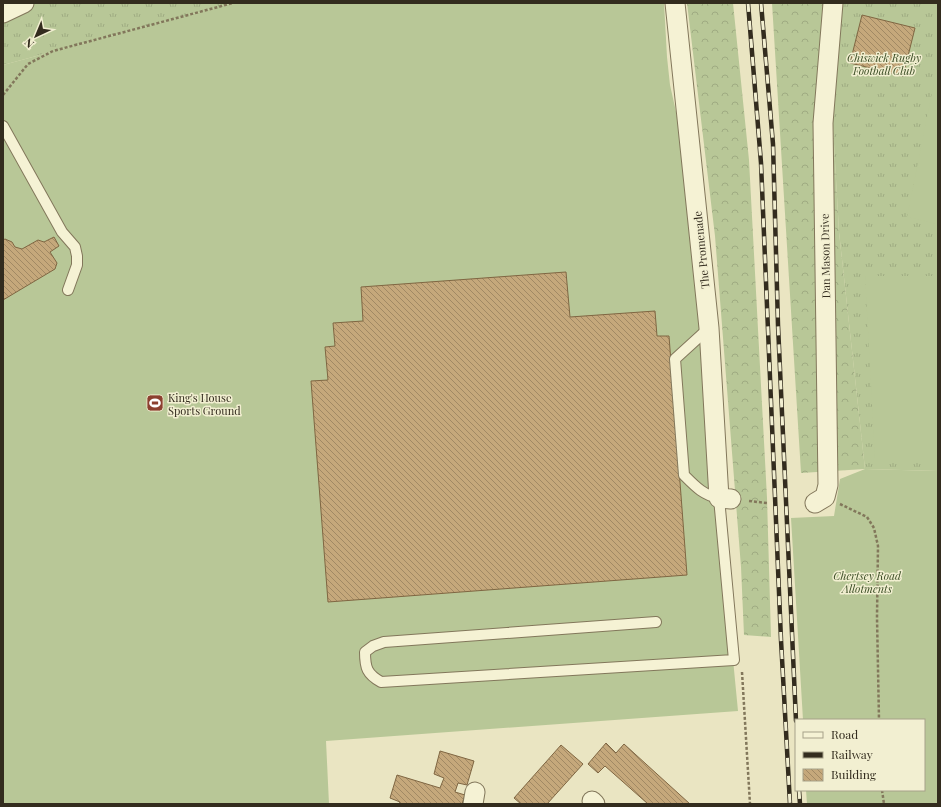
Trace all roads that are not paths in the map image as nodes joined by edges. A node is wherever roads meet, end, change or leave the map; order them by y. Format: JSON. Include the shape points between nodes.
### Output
{"nodes":[{"id":1,"x":24,"y":3,"type":"edge"},
{"id":2,"x":675,"y":3,"type":"edge"},
{"id":3,"x":833,"y":3,"type":"edge"},
{"id":4,"x":3,"y":13,"type":"edge"},
{"id":5,"x":3,"y":126,"type":"edge"},
{"id":6,"x":68,"y":290,"type":"dead end"},
{"id":7,"x":709,"y":328,"type":"junction"},
{"id":8,"x":725,"y":499,"type":"junction"},
{"id":9,"x":820,"y":500,"type":"road end"},
{"id":10,"x":656,"y":622,"type":"dead end"}],
"edges":[{"from":1,"to":4,"type":"street"},
{"from":2,"to":7,"type":"street","name":"The Promenade"},
{"from":3,"to":9,"type":"street","name":"Dan Mason Drive","via":[[823,122],[828,485]]},
{"from":5,"to":6,"type":"lane","via":[[62,232],[75,247],[77,265]]},
{"from":7,"to":8,"type":"street","name":"The Promenade"},
{"from":7,"to":8,"type":"lane","via":[[675,359],[684,475],[709,496]]},
{"from":8,"to":10,"type":"lane","via":[[734,660],[382,682],[367,670],[365,661],[365,652],[384,642]]}]}
